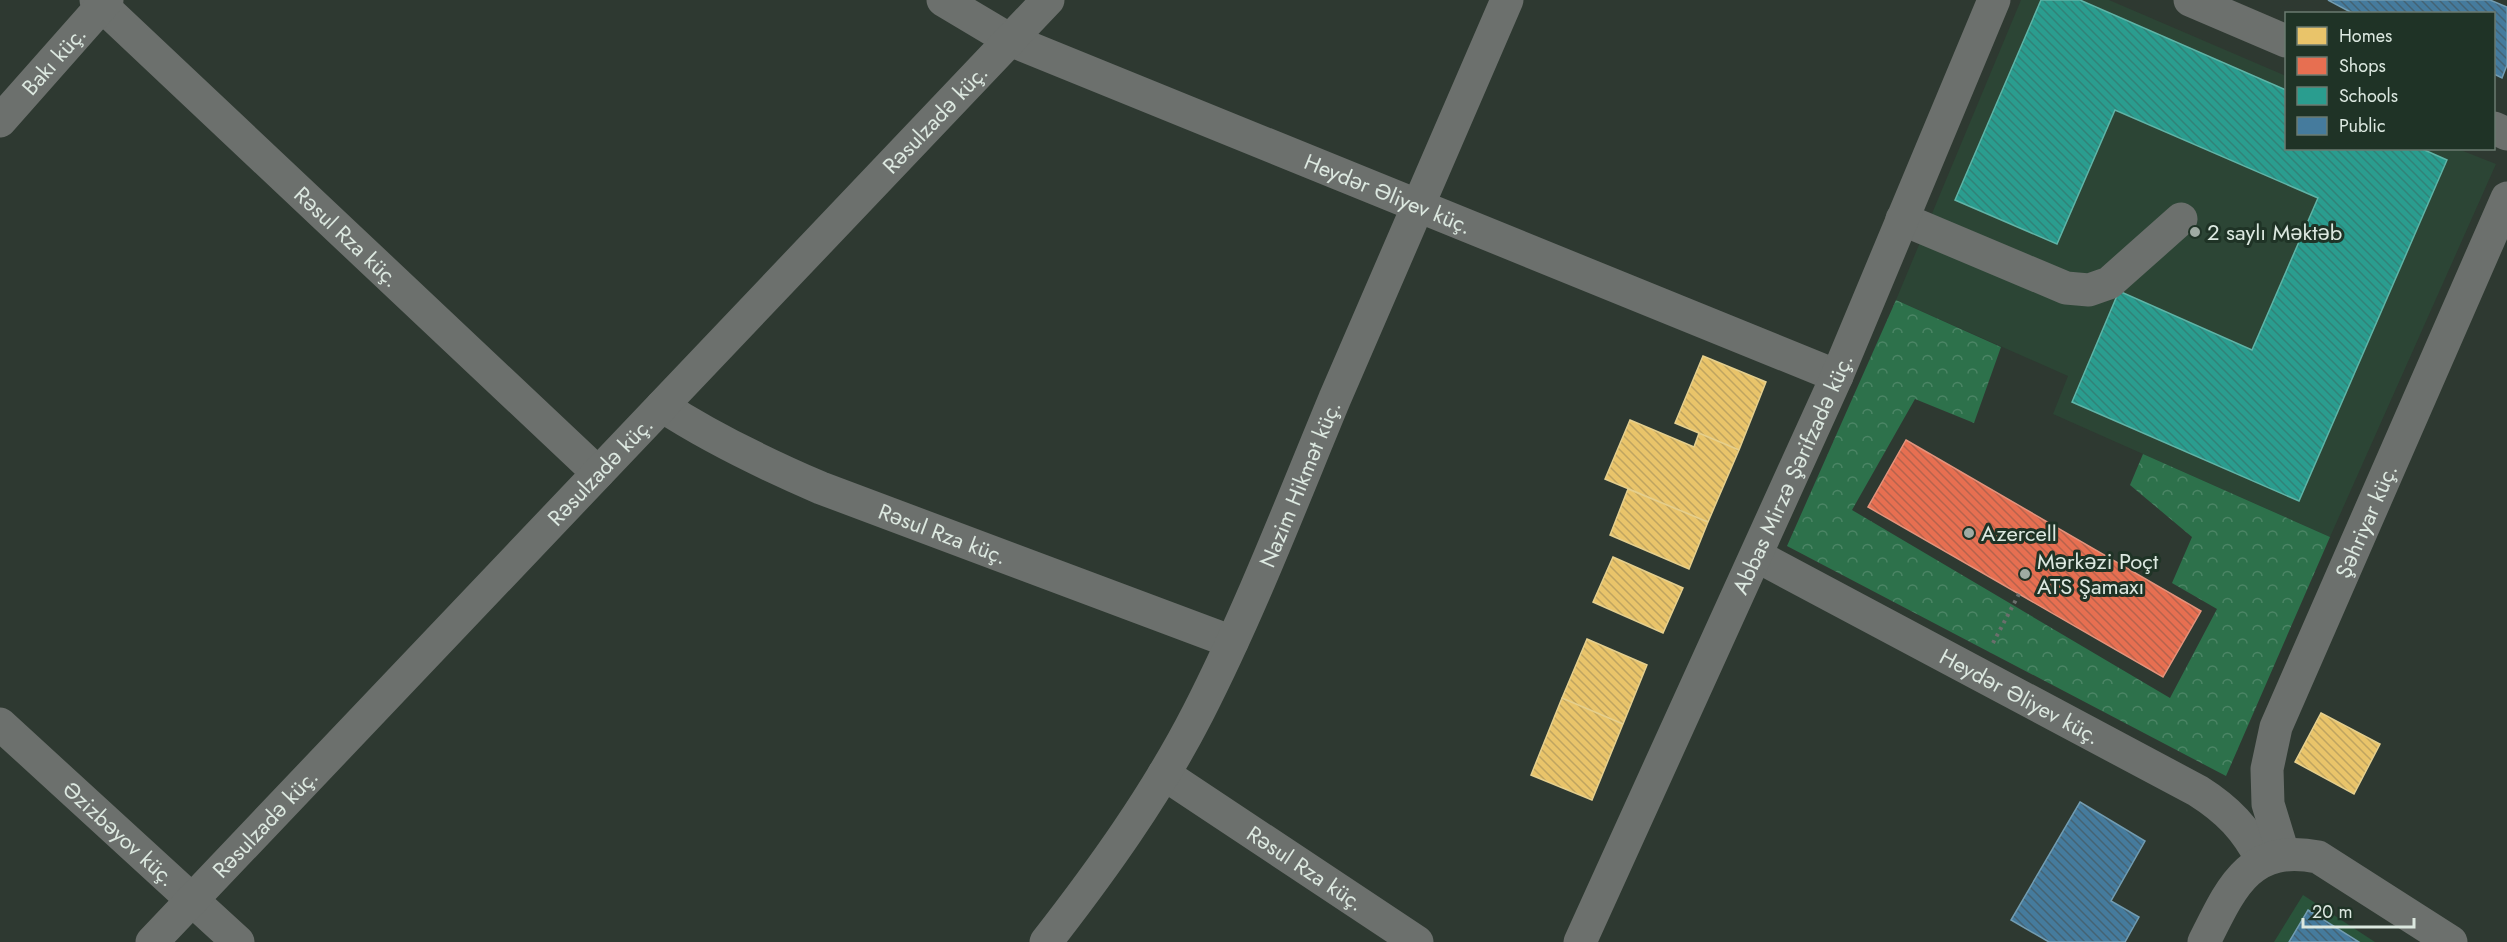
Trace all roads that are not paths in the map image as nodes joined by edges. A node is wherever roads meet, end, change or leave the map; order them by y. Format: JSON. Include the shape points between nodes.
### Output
{"nodes":[{"id":1,"x":943,"y":0,"type":"edge"},
{"id":2,"x":1048,"y":0,"type":"edge"},
{"id":3,"x":1507,"y":0,"type":"edge"},
{"id":4,"x":1994,"y":0,"type":"edge"},
{"id":5,"x":2190,"y":0,"type":"edge"},
{"id":6,"x":102,"y":2,"type":"edge"},
{"id":7,"x":1010,"y":40,"type":"junction"},
{"id":8,"x":2285,"y":40,"type":"edge"},
{"id":9,"x":0,"y":121,"type":"edge"},
{"id":10,"x":2507,"y":198,"type":"edge"},
{"id":11,"x":1417,"y":204,"type":"junction"},
{"id":12,"x":1902,"y":219,"type":"junction"},
{"id":13,"x":2181,"y":219,"type":"dead end"},
{"id":14,"x":1837,"y":375,"type":"junction"},
{"id":15,"x":662,"y":406,"type":"junction"},
{"id":16,"x":598,"y":473,"type":"junction"},
{"id":17,"x":1757,"y":556,"type":"junction"},
{"id":18,"x":1232,"y":642,"type":"junction"},
{"id":19,"x":0,"y":724,"type":"edge"},
{"id":20,"x":1164,"y":774,"type":"junction"},
{"id":21,"x":2272,"y":857,"type":"junction"},
{"id":22,"x":192,"y":900,"type":"junction"},
{"id":23,"x":152,"y":942,"type":"edge"},
{"id":24,"x":238,"y":942,"type":"edge"},
{"id":25,"x":1046,"y":942,"type":"edge"},
{"id":26,"x":1418,"y":942,"type":"edge"},
{"id":27,"x":1580,"y":942,"type":"edge"},
{"id":28,"x":2204,"y":942,"type":"edge"},
{"id":29,"x":2451,"y":942,"type":"edge"}],
"edges":[{"from":1,"to":7,"type":"street","name":"Heydər Əliyev küç."},
{"from":2,"to":7,"type":"street","name":"Rəsulzadə küç."},
{"from":3,"to":11,"type":"street","name":"Nazim Hikmət küç."},
{"from":4,"to":12,"type":"street","name":"Abbas Mirzə Şərifzadə küç."},
{"from":5,"to":8,"type":"street"},
{"from":6,"to":9,"type":"street","name":"Bakı küç."},
{"from":6,"to":16,"type":"street","name":"Rəsul Rza küç."},
{"from":7,"to":11,"type":"street","name":"Heydər Əliyev küç."},
{"from":7,"to":15,"type":"street","name":"Rəsulzadə küç."},
{"from":10,"to":21,"type":"street","name":"Şəhriyar küç.","via":[[2276,727],[2267,769]]},
{"from":11,"to":14,"type":"street","name":"Heydər Əliyev küç."},
{"from":11,"to":18,"type":"street","name":"Nazim Hikmət küç."},
{"from":12,"to":13,"type":"street","via":[[2066,288],[2089,290],[2109,283]]},
{"from":12,"to":14,"type":"street","name":"Abbas Mirzə Şərifzadə küç."},
{"from":14,"to":17,"type":"street","name":"Abbas Mirzə Şərifzadə küç."},
{"from":15,"to":16,"type":"street","name":"Rəsulzadə küç."},
{"from":15,"to":18,"type":"street","name":"Rəsul Rza küç.","via":[[729,446],[821,488]]},
{"from":16,"to":22,"type":"street","name":"Rəsulzadə küç."},
{"from":17,"to":21,"type":"street","name":"Heydər Əliyev küç.","via":[[2216,803]]},
{"from":17,"to":27,"type":"street","name":"Abbas Mirzə Şərifzadə küç."},
{"from":18,"to":20,"type":"street","name":"Nazim Hikmət küç."},
{"from":19,"to":22,"type":"street","name":"Əzizbəyov küç."},
{"from":20,"to":25,"type":"street","name":"Nazim Hikmət küç.","via":[[1106,864]]},
{"from":20,"to":26,"type":"street","name":"Rəsul Rza küç."},
{"from":21,"to":28,"type":"street","via":[[2246,874],[2225,901]]},
{"from":21,"to":29,"type":"street","via":[[2318,856]]},
{"from":22,"to":23,"type":"street","name":"Rəsulzadə küç."},
{"from":22,"to":24,"type":"street","name":"Əzizbəyov küç."}]}
